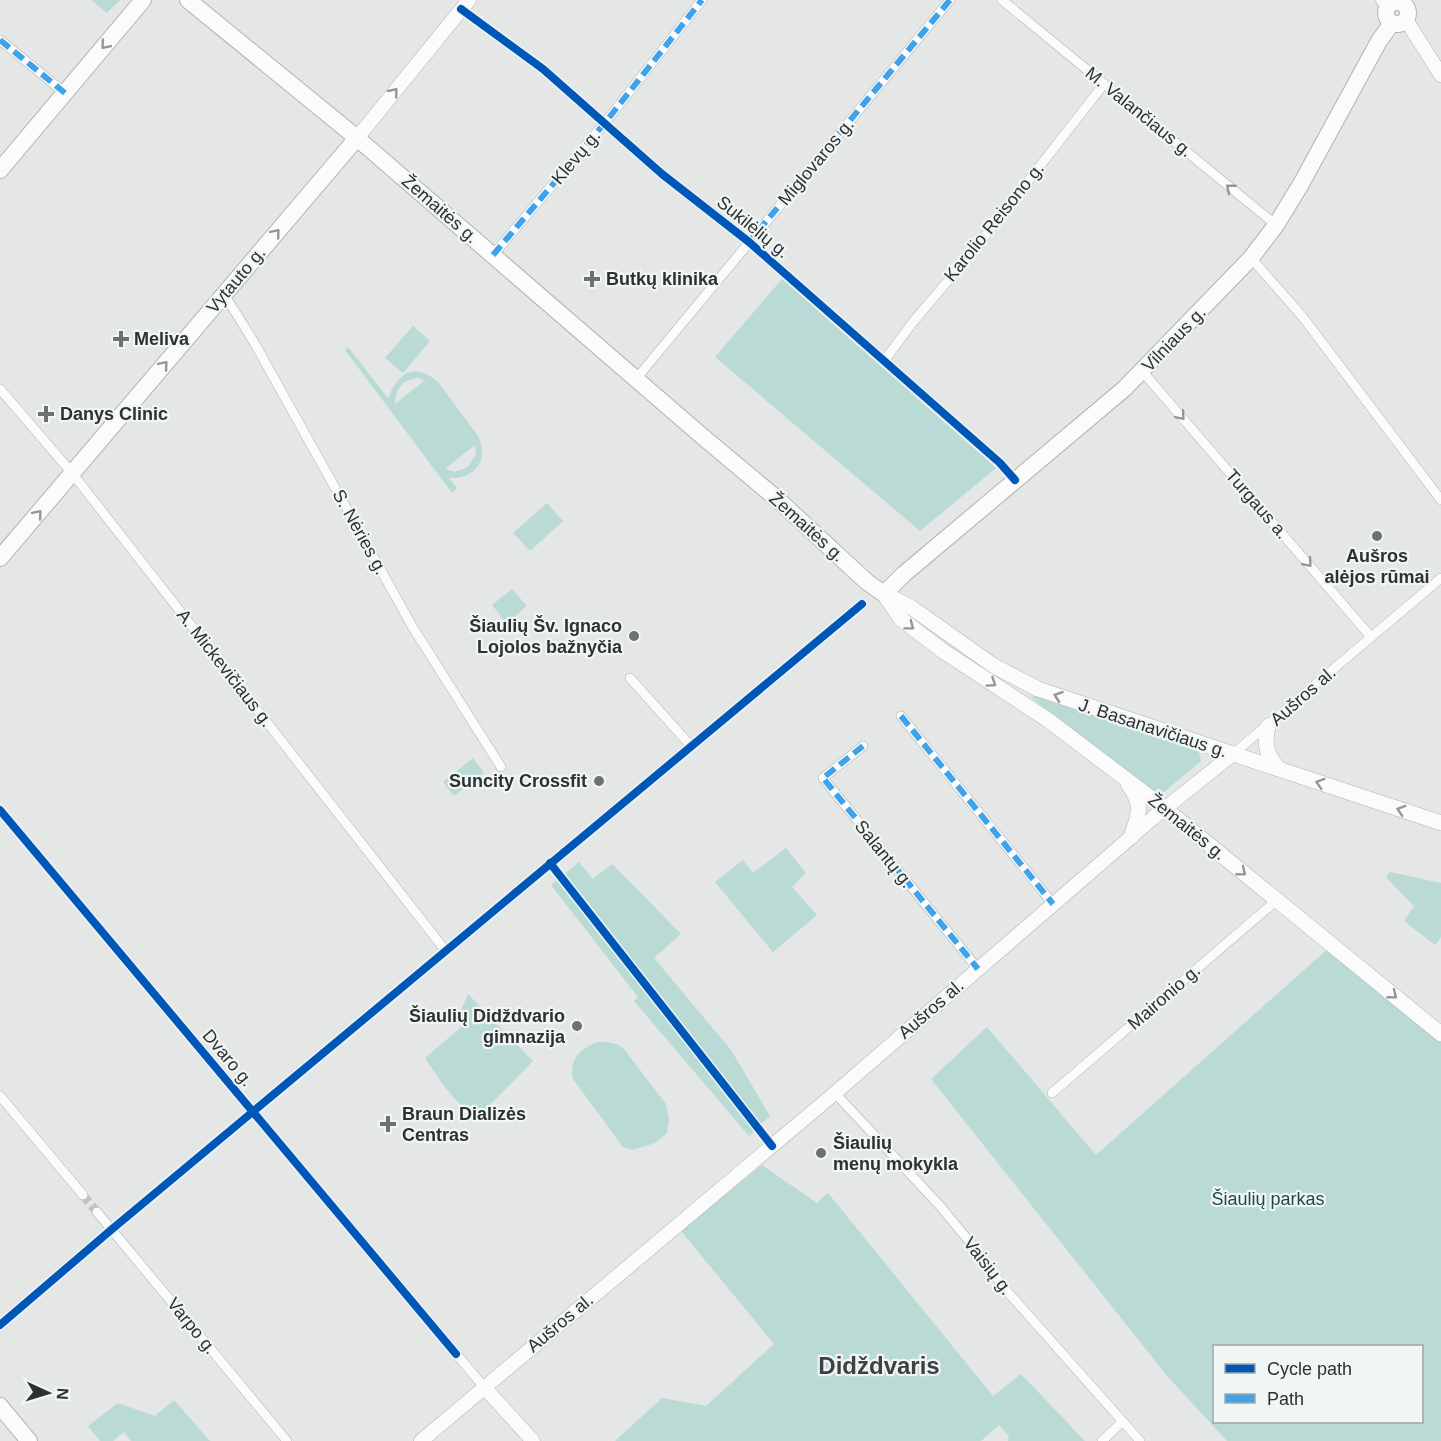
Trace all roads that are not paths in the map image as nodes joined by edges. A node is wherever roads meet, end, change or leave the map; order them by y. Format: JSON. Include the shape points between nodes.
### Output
{"nodes":[{"id":1,"x":143,"y":0,"type":"edge"},
{"id":2,"x":188,"y":0,"type":"edge"},
{"id":3,"x":702,"y":0,"type":"edge"},
{"id":4,"x":950,"y":0,"type":"edge"},
{"id":5,"x":1002,"y":0,"type":"edge"},
{"id":6,"x":1394,"y":2,"type":"edge"},
{"id":7,"x":465,"y":4,"type":"edge"},
{"id":8,"x":1399,"y":22,"type":"junction"},
{"id":9,"x":0,"y":40,"type":"edge"},
{"id":10,"x":1441,"y":75,"type":"edge"},
{"id":11,"x":1104,"y":84,"type":"junction"},
{"id":12,"x":65,"y":93,"type":"junction"},
{"id":13,"x":604,"y":124,"type":"junction"},
{"id":14,"x":357,"y":138,"type":"junction"},
{"id":15,"x":0,"y":170,"type":"edge"},
{"id":16,"x":1276,"y":225,"type":"junction"},
{"id":17,"x":749,"y":242,"type":"junction"},
{"id":18,"x":493,"y":255,"type":"junction"},
{"id":19,"x":1251,"y":258,"type":"junction"},
{"id":20,"x":224,"y":294,"type":"junction"},
{"id":21,"x":884,"y":361,"type":"junction"},
{"id":22,"x":1142,"y":371,"type":"junction"},
{"id":23,"x":636,"y":379,"type":"junction"},
{"id":24,"x":0,"y":389,"type":"edge"},
{"id":25,"x":72,"y":473,"type":"junction"},
{"id":26,"x":1015,"y":480,"type":"junction"},
{"id":27,"x":1441,"y":500,"type":"edge"},
{"id":28,"x":0,"y":558,"type":"edge"},
{"id":29,"x":1441,"y":578,"type":"edge"},
{"id":30,"x":884,"y":594,"type":"junction"},
{"id":31,"x":1371,"y":638,"type":"junction"},
{"id":32,"x":630,"y":678,"type":"dead end"},
{"id":33,"x":901,"y":716,"type":"dead end"},
{"id":34,"x":1268,"y":726,"type":"junction"},
{"id":35,"x":691,"y":746,"type":"dead end"},
{"id":36,"x":863,"y":746,"type":"dead end"},
{"id":37,"x":1233,"y":754,"type":"junction"},
{"id":38,"x":501,"y":767,"type":"dead end"},
{"id":39,"x":1279,"y":769,"type":"junction"},
{"id":40,"x":1123,"y":777,"type":"junction"},
{"id":41,"x":1164,"y":808,"type":"junction"},
{"id":42,"x":0,"y":810,"type":"edge"},
{"id":43,"x":1441,"y":823,"type":"edge"},
{"id":44,"x":1131,"y":837,"type":"junction"},
{"id":45,"x":1277,"y":900,"type":"junction"},
{"id":46,"x":1053,"y":904,"type":"junction"},
{"id":47,"x":446,"y":951,"type":"dead end"},
{"id":48,"x":978,"y":969,"type":"junction"},
{"id":49,"x":1441,"y":1034,"type":"edge"},
{"id":50,"x":835,"y":1093,"type":"junction"},
{"id":51,"x":1052,"y":1094,"type":"dead end"},
{"id":52,"x":0,"y":1096,"type":"edge"},
{"id":53,"x":83,"y":1195,"type":"tunnel mouth"},
{"id":54,"x":97,"y":1212,"type":"tunnel mouth"},
{"id":55,"x":484,"y":1387,"type":"junction"},
{"id":56,"x":0,"y":1406,"type":"edge"},
{"id":57,"x":1122,"y":1422,"type":"junction"},
{"id":58,"x":29,"y":1441,"type":"edge"},
{"id":59,"x":287,"y":1441,"type":"edge"},
{"id":60,"x":421,"y":1441,"type":"edge"},
{"id":61,"x":533,"y":1441,"type":"edge"},
{"id":62,"x":1102,"y":1441,"type":"edge"},
{"id":63,"x":1140,"y":1441,"type":"edge"}],
"edges":[{"from":1,"to":12,"type":"highway","one_way":true},
{"from":2,"to":14,"type":"highway","name":"Žemaitės g."},
{"from":3,"to":13,"type":"street","name":"Klevų g."},
{"from":4,"to":17,"type":"street","name":"Miglovaros g."},
{"from":5,"to":11,"type":"street","name":"M. Valančiaus g."},
{"from":6,"to":8,"type":"highway","via":[[1407,9]]},
{"from":7,"to":13,"type":"street","name":"Sukilėlių g."},
{"from":14,"to":7,"type":"main road","name":"Vytauto g.","one_way":true},
{"from":8,"to":10,"type":"main road"},
{"from":8,"to":16,"type":"highway","name":"Vilniaus g.","via":[[1379,41]]},
{"from":9,"to":12,"type":"street"},
{"from":16,"to":11,"type":"street","name":"M. Valančiaus g.","one_way":true},
{"from":11,"to":21,"type":"street","name":"Karolio Reisono g."},
{"from":12,"to":15,"type":"highway"},
{"from":13,"to":17,"type":"street","name":"Sukilėlių g."},
{"from":13,"to":18,"type":"street","name":"Klevų g."},
{"from":14,"to":18,"type":"highway","name":"Žemaitės g."},
{"from":20,"to":14,"type":"highway","name":"Vytauto g.","one_way":true},
{"from":16,"to":19,"type":"highway","name":"Vilniaus g."},
{"from":17,"to":21,"type":"street","name":"Sukilėlių g."},
{"from":17,"to":23,"type":"street","name":"Miglovaros g."},
{"from":18,"to":23,"type":"highway","name":"Žemaitės g."},
{"from":19,"to":22,"type":"highway","name":"Vilniaus g."},
{"from":19,"to":27,"type":"street","via":[[1302,316]]},
{"from":25,"to":20,"type":"highway","name":"Vytauto g.","one_way":true},
{"from":20,"to":38,"type":"street","name":"S. Nėries g.","via":[[412,626]]},
{"from":21,"to":26,"type":"street","name":"Sukilėlių g."},
{"from":22,"to":26,"type":"highway","name":"Vilniaus g."},
{"from":22,"to":31,"type":"street","name":"Turgaus a.","one_way":true},
{"from":23,"to":30,"type":"highway","name":"Žemaitės g."},
{"from":24,"to":25,"type":"street","name":"A. Mickevičiaus g."},
{"from":28,"to":25,"type":"highway","name":"Vytauto g.","one_way":true},
{"from":25,"to":47,"type":"street","name":"A. Mickevičiaus g."},
{"from":26,"to":30,"type":"highway","name":"Vilniaus g."},
{"from":29,"to":31,"type":"street","name":"Aušros al."},
{"from":37,"to":30,"type":"main road","name":"J. Basanavičiaus g.","one_way":true,"via":[[1038,689],[994,666],[912,608]]},
{"from":30,"to":40,"type":"main road","name":"Žemaitės g.","one_way":true,"via":[[901,619]]},
{"from":31,"to":34,"type":"street","name":"Aušros al."},
{"from":32,"to":35,"type":"street"},
{"from":33,"to":46,"type":"street"},
{"from":34,"to":37,"type":"street","name":"Aušros al."},
{"from":34,"to":39,"type":"main road","via":[[1265,746]]},
{"from":36,"to":48,"type":"street","name":"Salantų g.","via":[[823,778]]},
{"from":37,"to":39,"type":"main road","name":"J. Basanavičiaus g."},
{"from":37,"to":41,"type":"main road","name":"Aušros al."},
{"from":43,"to":39,"type":"main road","name":"J. Basanavičiaus g.","one_way":true},
{"from":40,"to":41,"type":"main road","name":"Žemaitės g."},
{"from":40,"to":44,"type":"main road","via":[[1136,795],[1140,810]]},
{"from":41,"to":44,"type":"main road","name":"Aušros al."},
{"from":41,"to":45,"type":"main road","name":"Žemaitės g.","one_way":true},
{"from":42,"to":55,"type":"street","name":"Dvaro g."},
{"from":44,"to":46,"type":"main road","name":"Aušros al."},
{"from":45,"to":49,"type":"main road","name":"Žemaitės g.","one_way":true},
{"from":45,"to":51,"type":"street","name":"Maironio g."},
{"from":46,"to":48,"type":"main road","name":"Aušros al."},
{"from":48,"to":50,"type":"main road","name":"Aušros al."},
{"from":50,"to":55,"type":"main road","name":"Aušros al."},
{"from":50,"to":57,"type":"street","name":"Vaisių g.","via":[[940,1206],[1006,1290]]},
{"from":52,"to":53,"type":"street"},
{"from":54,"to":59,"type":"street","name":"Varpo g."},
{"from":55,"to":60,"type":"main road","name":"Aušros al."},
{"from":55,"to":61,"type":"main road","name":"Dvaro g."},
{"from":56,"to":58,"type":"highway"},
{"from":57,"to":62,"type":"street"},
{"from":57,"to":63,"type":"street","name":"Vaisių g."}]}
